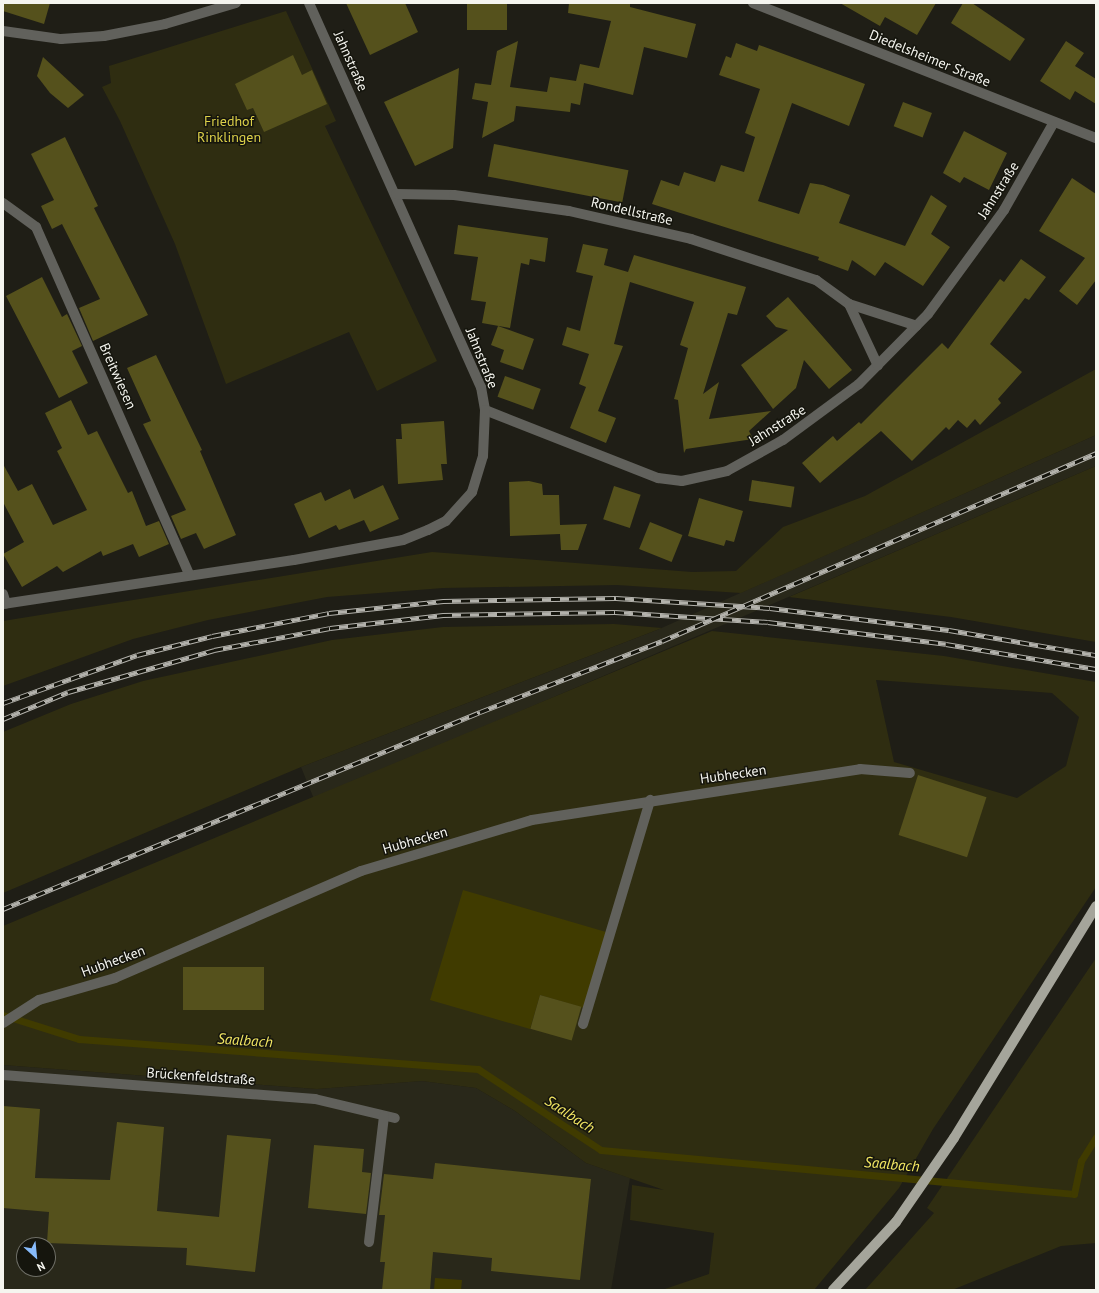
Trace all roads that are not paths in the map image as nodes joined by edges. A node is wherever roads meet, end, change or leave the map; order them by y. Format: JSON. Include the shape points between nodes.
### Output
{"nodes":[{"id":1,"x":236,"y":3,"type":"edge"},
{"id":2,"x":309,"y":3,"type":"edge"},
{"id":3,"x":753,"y":3,"type":"edge"},
{"id":4,"x":3,"y":31,"type":"edge"},
{"id":5,"x":1054,"y":122,"type":"junction"},
{"id":6,"x":1096,"y":138,"type":"edge"},
{"id":7,"x":396,"y":194,"type":"junction"},
{"id":8,"x":3,"y":203,"type":"edge"},
{"id":9,"x":849,"y":304,"type":"junction"},
{"id":10,"x":917,"y":326,"type":"junction"},
{"id":11,"x":878,"y":366,"type":"junction"},
{"id":12,"x":485,"y":410,"type":"junction"},
{"id":13,"x":189,"y":574,"type":"junction"},
{"id":14,"x":4,"y":601,"type":"edge"},
{"id":15,"x":910,"y":773,"type":"dead end"},
{"id":16,"x":650,"y":800,"type":"junction"},
{"id":17,"x":1096,"y":906,"type":"edge"},
{"id":18,"x":3,"y":1023,"type":"edge"},
{"id":19,"x":583,"y":1024,"type":"dead end"},
{"id":20,"x":3,"y":1075,"type":"edge"},
{"id":21,"x":384,"y":1116,"type":"junction"},
{"id":22,"x":395,"y":1118,"type":"dead end"},
{"id":23,"x":369,"y":1242,"type":"dead end"},
{"id":24,"x":833,"y":1290,"type":"edge"}],
"edges":[{"from":1,"to":4,"type":"street","via":[[165,24],[104,36],[61,39]]},
{"from":2,"to":7,"type":"street","name":"Jahnstraße"},
{"from":3,"to":5,"type":"street","name":"Diedelsheimer Straße"},
{"from":5,"to":6,"type":"street","name":"Diedelsheimer Straße"},
{"from":5,"to":10,"type":"street","name":"Jahnstraße","via":[[1004,210]]},
{"from":7,"to":9,"type":"street","name":"Rondellstraße","via":[[454,195],[569,211],[691,239],[816,280]]},
{"from":7,"to":12,"type":"street","name":"Jahnstraße","via":[[481,387]]},
{"from":8,"to":13,"type":"street","name":"Breitwiesen","via":[[36,228]]},
{"from":9,"to":10,"type":"street"},
{"from":9,"to":11,"type":"street"},
{"from":10,"to":11,"type":"street","name":"Jahnstraße"},
{"from":11,"to":12,"type":"street","name":"Jahnstraße","via":[[819,416],[783,440],[727,471],[704,478],[658,478]]},
{"from":12,"to":13,"type":"street","via":[[479,476],[472,492],[446,521],[403,540],[294,560]]},
{"from":13,"to":14,"type":"street"},
{"from":15,"to":16,"type":"street","name":"Hubhecken","via":[[860,769]]},
{"from":16,"to":18,"type":"street","name":"Hubhecken","via":[[532,820],[360,871],[115,978],[39,1000]]},
{"from":16,"to":19,"type":"street"},
{"from":17,"to":24,"type":"main road","via":[[954,1138],[896,1222]]},
{"from":20,"to":21,"type":"street","name":"Brückenfeldstraße","via":[[315,1099]]},
{"from":21,"to":22,"type":"street","name":"Brückenfeldstraße"},
{"from":21,"to":23,"type":"street"}]}
